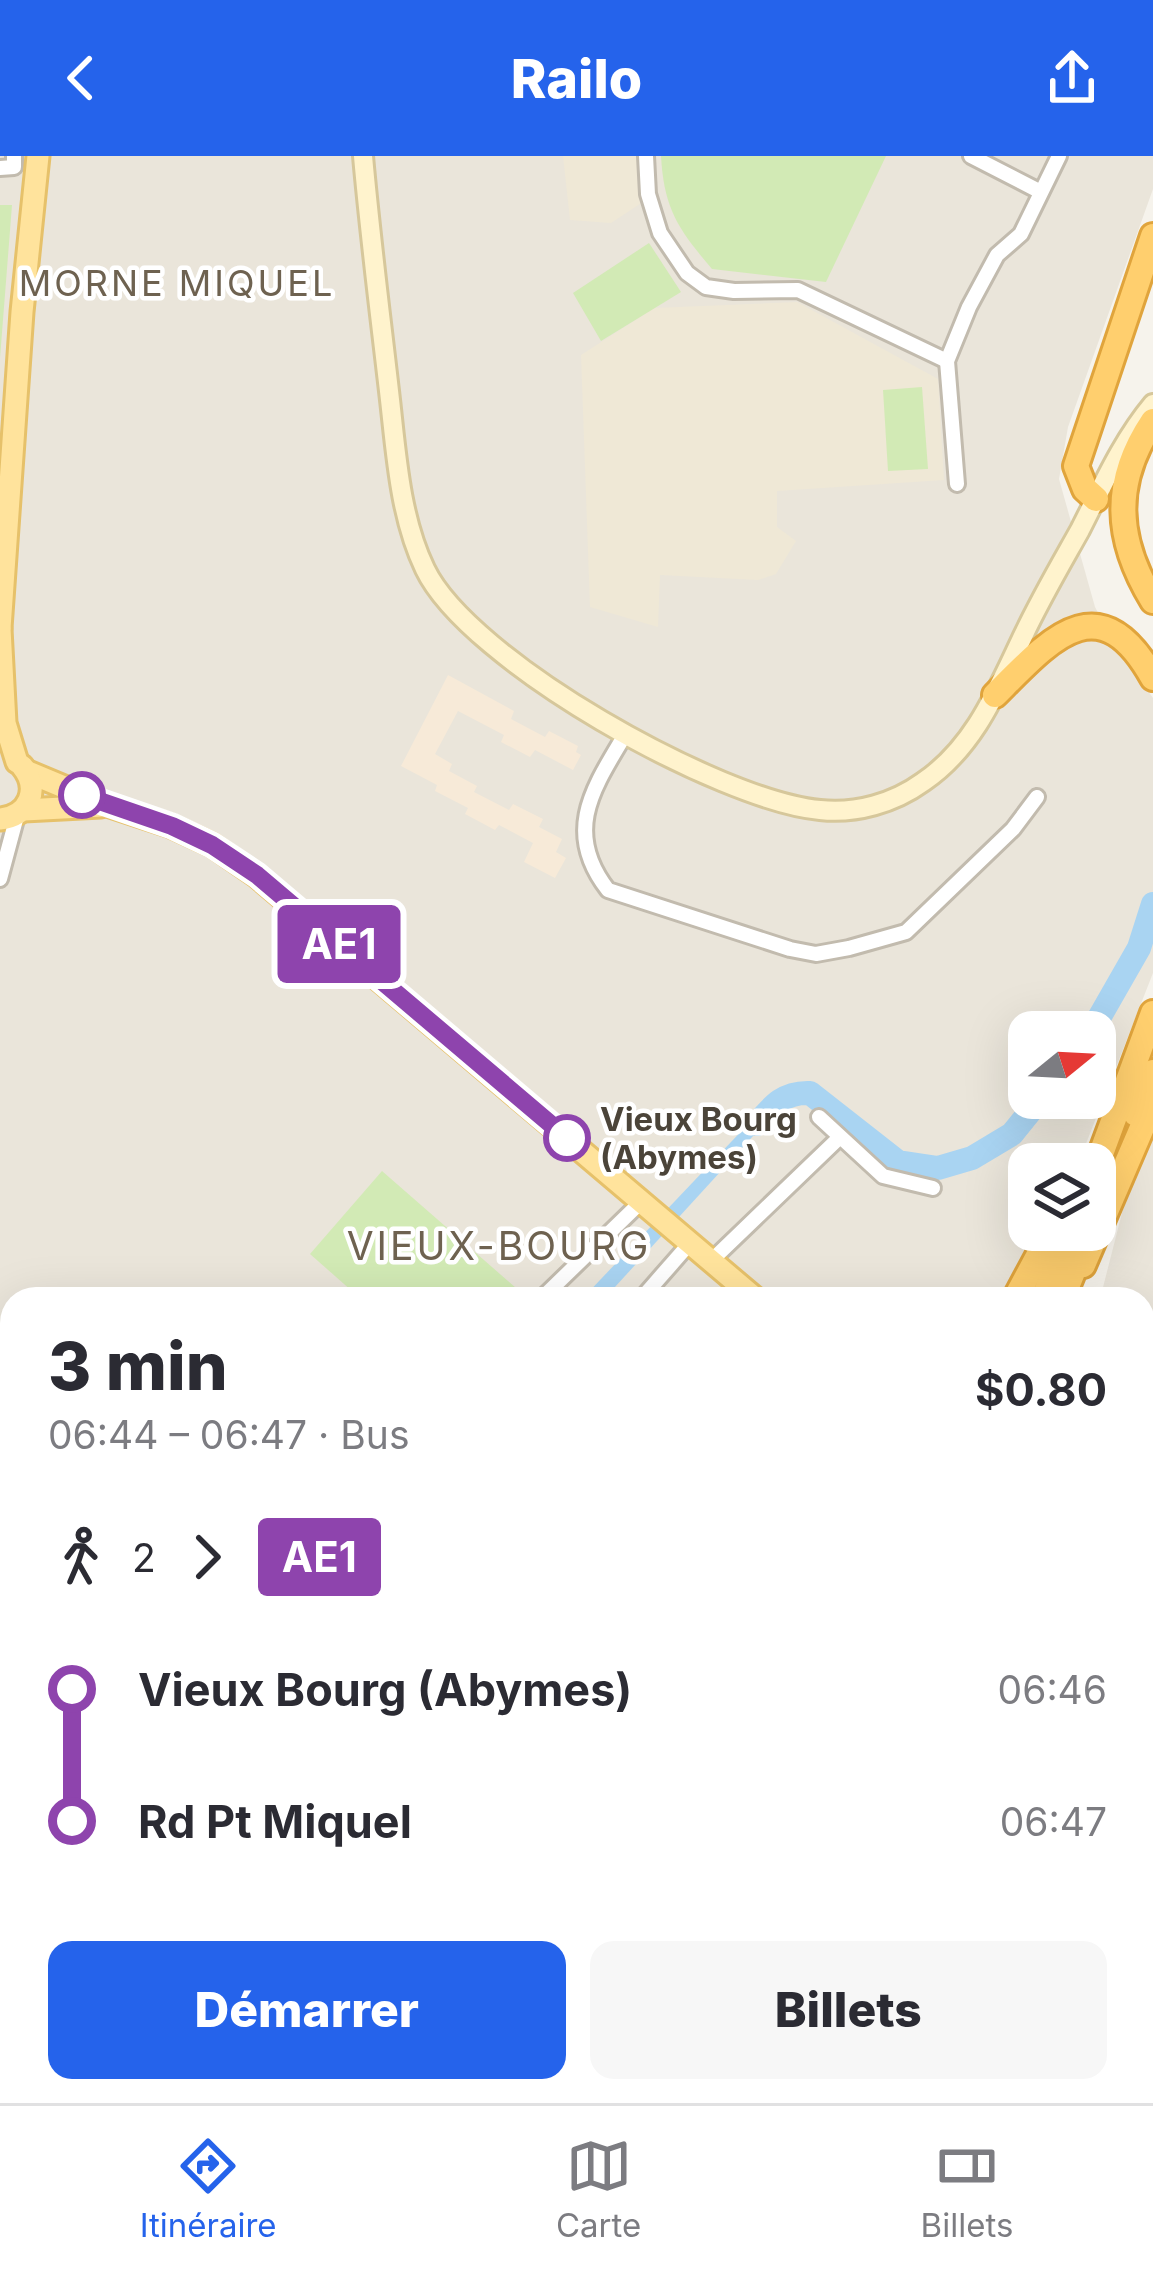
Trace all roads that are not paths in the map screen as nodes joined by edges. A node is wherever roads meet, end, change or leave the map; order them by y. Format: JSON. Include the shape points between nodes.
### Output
{"nodes":[{"id":1,"x":14,"y":156,"type":"edge"},
{"id":2,"x":38,"y":156,"type":"edge"},
{"id":3,"x":363,"y":156,"type":"edge"},
{"id":4,"x":376,"y":156,"type":"edge"},
{"id":5,"x":646,"y":156,"type":"edge"},
{"id":6,"x":971,"y":156,"type":"edge"},
{"id":7,"x":1059,"y":156,"type":"edge"},
{"id":8,"x":0,"y":168,"type":"edge"},
{"id":9,"x":1040,"y":191,"type":"junction"},
{"id":10,"x":1153,"y":236,"type":"edge"},
{"id":11,"x":378,"y":293,"type":"junction"},
{"id":12,"x":947,"y":361,"type":"junction"},
{"id":13,"x":1153,"y":404,"type":"edge"},
{"id":14,"x":1153,"y":421,"type":"edge"},
{"id":15,"x":10,"y":464,"type":"junction"},
{"id":16,"x":956,"y":484,"type":"dead end"},
{"id":17,"x":1096,"y":499,"type":"junction"},
{"id":18,"x":0,"y":542,"type":"edge"},
{"id":19,"x":1153,"y":601,"type":"edge"},
{"id":20,"x":0,"y":629,"type":"edge"},
{"id":21,"x":1153,"y":677,"type":"edge"},
{"id":22,"x":992,"y":699,"type":"junction"},
{"id":23,"x":626,"y":733,"type":"junction"},
{"id":24,"x":15,"y":764,"type":"edge"},
{"id":25,"x":1037,"y":797,"type":"dead end"},
{"id":26,"x":107,"y":806,"type":"junction"},
{"id":27,"x":14,"y":815,"type":"edge"},
{"id":28,"x":0,"y":880,"type":"edge"},
{"id":29,"x":1153,"y":1013,"type":"edge"},
{"id":30,"x":1153,"y":1072,"type":"edge"},
{"id":31,"x":1153,"y":1101,"type":"edge"},
{"id":32,"x":819,"y":1117,"type":"dead end"},
{"id":33,"x":840,"y":1137,"type":"junction"},
{"id":34,"x":1107,"y":1143,"type":"edge"},
{"id":35,"x":1116,"y":1143,"type":"edge"},
{"id":36,"x":1116,"y":1151,"type":"edge"},
{"id":37,"x":933,"y":1188,"type":"dead end"},
{"id":38,"x":648,"y":1206,"type":"junction"},
{"id":39,"x":684,"y":1238,"type":"junction"},
{"id":40,"x":1041,"y":1251,"type":"edge"},
{"id":41,"x":1062,"y":1251,"type":"edge"},
{"id":42,"x":1084,"y":1251,"type":"edge"},
{"id":43,"x":1087,"y":1251,"type":"edge"},
{"id":44,"x":710,"y":1261,"type":"junction"},
{"id":45,"x":1083,"y":1265,"type":"junction"},
{"id":46,"x":555,"y":1287,"type":"edge"},
{"id":47,"x":649,"y":1287,"type":"edge"},
{"id":48,"x":741,"y":1287,"type":"edge"},
{"id":49,"x":1021,"y":1287,"type":"edge"},
{"id":50,"x":1048,"y":1287,"type":"edge"},
{"id":51,"x":1068,"y":1287,"type":"edge"},
{"id":52,"x":1076,"y":1287,"type":"edge"}],
"edges":[{"from":1,"to":8,"type":"street","via":[[14,167]]},
{"from":2,"to":15,"type":"main road"},
{"from":3,"to":11,"type":"main road"},
{"from":4,"to":11,"type":"main road"},
{"from":5,"to":12,"type":"street","via":[[660,233],[706,287],[798,290]]},
{"from":6,"to":9,"type":"street"},
{"from":7,"to":9,"type":"street"},
{"from":9,"to":12,"type":"street","via":[[1021,234],[997,255]]},
{"from":10,"to":17,"type":"highway","via":[[1076,466]]},
{"from":11,"to":23,"type":"main road","via":[[406,507],[437,591],[530,676]]},
{"from":12,"to":16,"type":"street"},
{"from":13,"to":17,"type":"main road"},
{"from":14,"to":19,"type":"highway","via":[[1132,458],[1120,517]]},
{"from":15,"to":18,"type":"main road"},
{"from":15,"to":20,"type":"main road"},
{"from":17,"to":22,"type":"main road"},
{"from":20,"to":24,"type":"main road"},
{"from":21,"to":22,"type":"highway","via":[[1118,635],[1081,627],[1056,637]]},
{"from":22,"to":23,"type":"main road","via":[[960,751],[924,782],[856,810],[752,795]]},
{"from":23,"to":25,"type":"street","via":[[583,827],[592,867],[608,890],[815,954],[905,932]]},
{"from":24,"to":26,"type":"main road"},
{"from":24,"to":27,"type":"main road","via":[[32,791]]},
{"from":26,"to":27,"type":"main road"},
{"from":26,"to":38,"type":"main road","via":[[172,826],[257,875]]},
{"from":27,"to":28,"type":"street"},
{"from":29,"to":34,"type":"highway"},
{"from":30,"to":35,"type":"highway"},
{"from":31,"to":36,"type":"highway"},
{"from":31,"to":45,"type":"highway"},
{"from":32,"to":33,"type":"street"},
{"from":33,"to":37,"type":"street","via":[[883,1176]]},
{"from":33,"to":44,"type":"street"},
{"from":38,"to":39,"type":"main road"},
{"from":38,"to":46,"type":"street"},
{"from":39,"to":44,"type":"main road"},
{"from":39,"to":47,"type":"street"},
{"from":40,"to":49,"type":"highway"},
{"from":41,"to":50,"type":"highway"},
{"from":42,"to":51,"type":"highway"},
{"from":43,"to":45,"type":"highway"},
{"from":44,"to":48,"type":"main road"},
{"from":45,"to":52,"type":"highway"}]}
